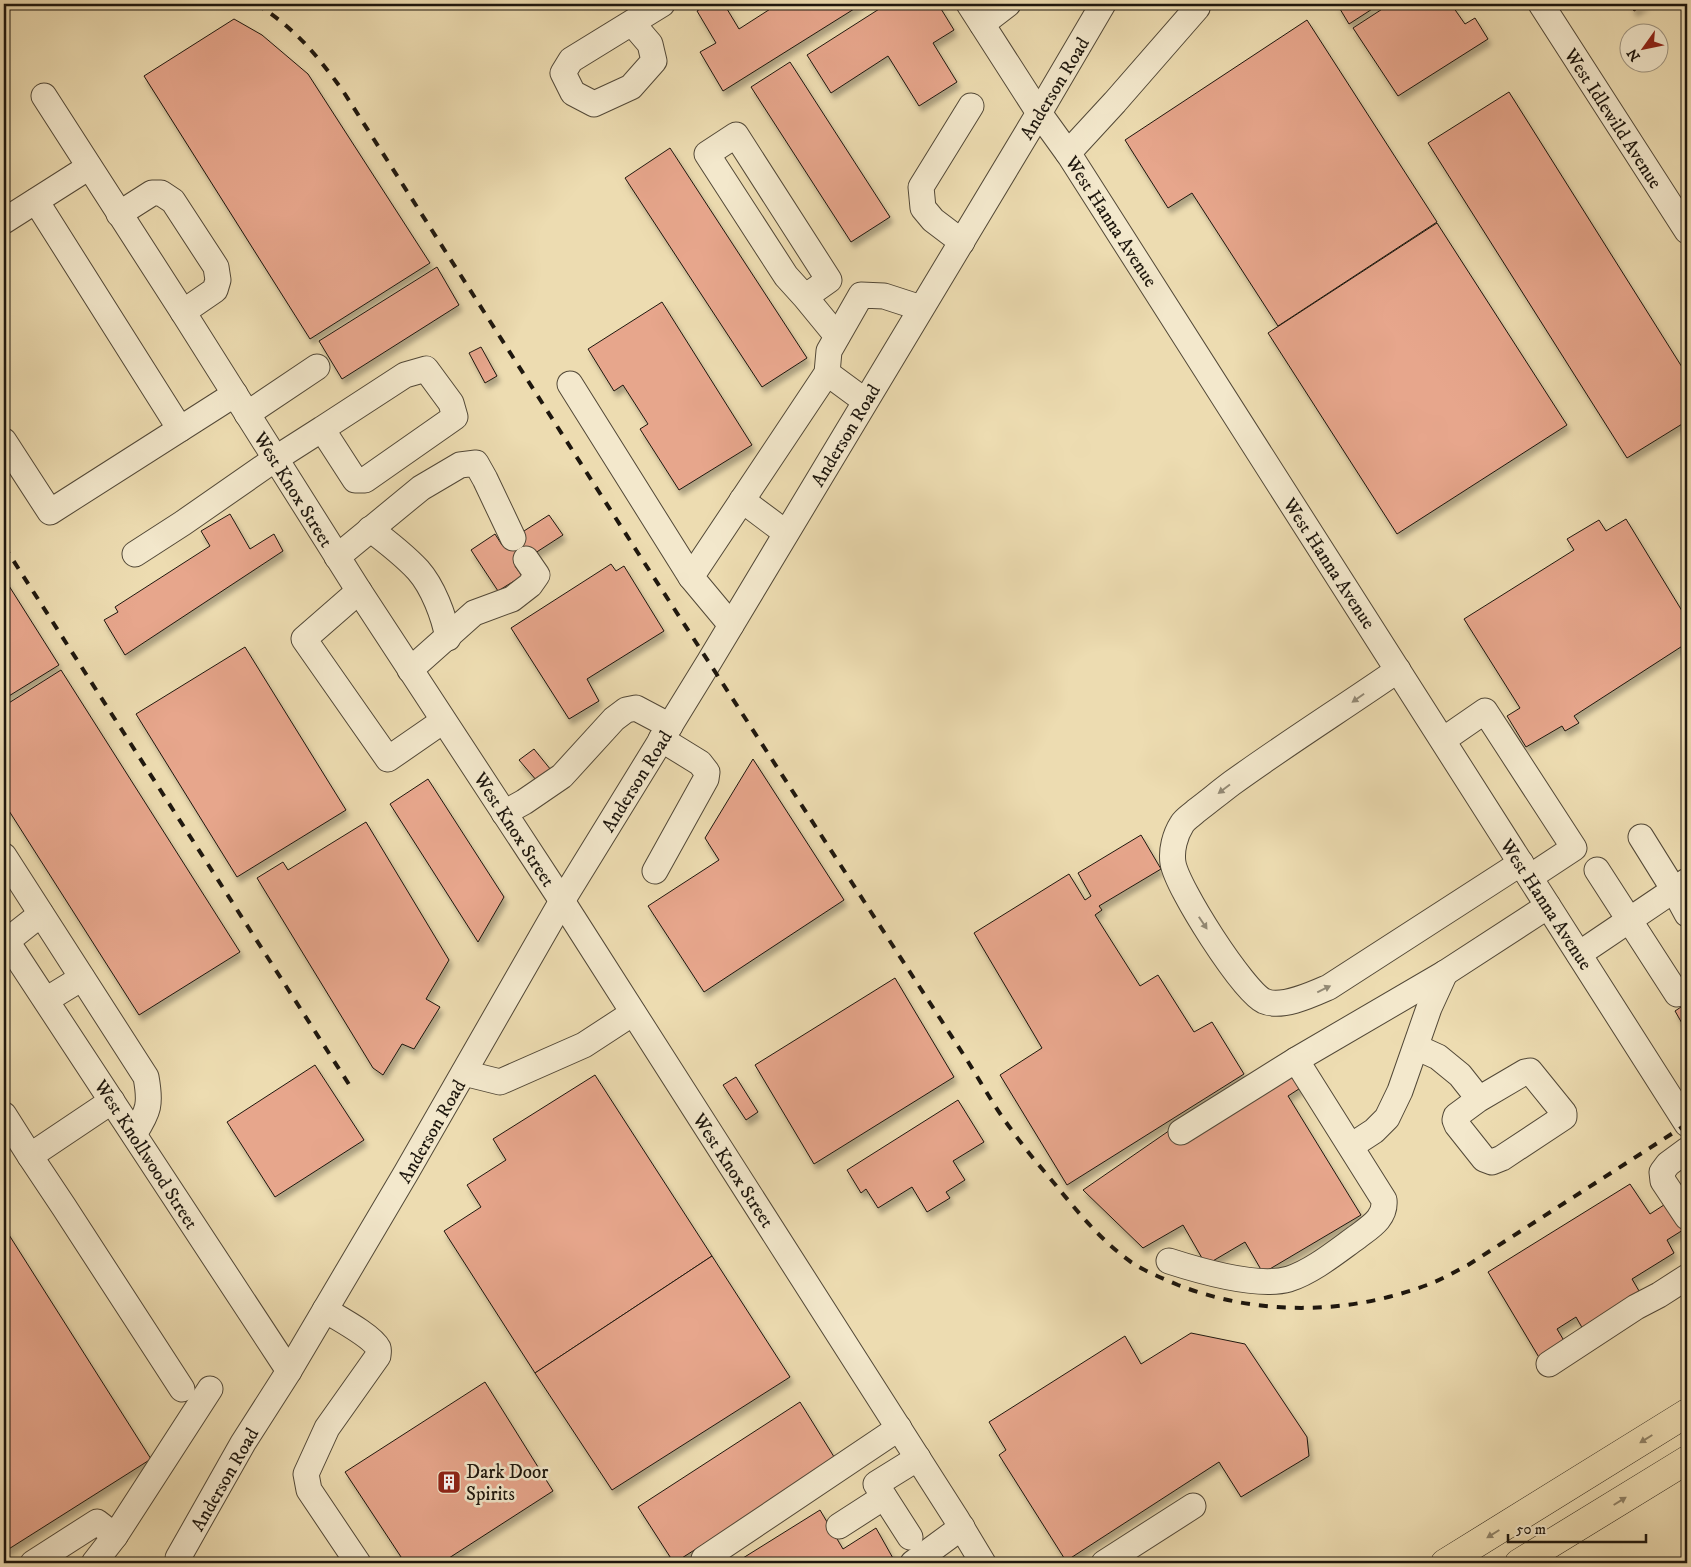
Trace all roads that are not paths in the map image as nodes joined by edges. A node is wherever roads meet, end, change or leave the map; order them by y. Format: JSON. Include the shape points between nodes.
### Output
{"nodes":[{"id":1,"x":662,"y":4,"type":"edge"},
{"id":2,"x":969,"y":4,"type":"edge"},
{"id":3,"x":1008,"y":4,"type":"edge"},
{"id":4,"x":1103,"y":4,"type":"edge"},
{"id":5,"x":1195,"y":4,"type":"edge"},
{"id":6,"x":1540,"y":4,"type":"edge"},
{"id":7,"x":632,"y":23,"type":"dead end"},
{"id":8,"x":982,"y":24,"type":"junction"},
{"id":9,"x":44,"y":96,"type":"dead end"},
{"id":10,"x":971,"y":106,"type":"dead end"},
{"id":11,"x":1039,"y":113,"type":"junction"},
{"id":12,"x":1068,"y":153,"type":"junction"},
{"id":13,"x":89,"y":168,"type":"junction"},
{"id":14,"x":36,"y":202,"type":"junction"},
{"id":15,"x":119,"y":214,"type":"junction"},
{"id":16,"x":4,"y":222,"type":"edge"},
{"id":17,"x":1687,"y":231,"type":"edge"},
{"id":18,"x":962,"y":242,"type":"junction"},
{"id":19,"x":806,"y":297,"type":"junction"},
{"id":20,"x":922,"y":308,"type":"junction"},
{"id":21,"x":183,"y":312,"type":"junction"},
{"id":22,"x":837,"y":336,"type":"junction"},
{"id":23,"x":317,"y":367,"type":"dead end"},
{"id":24,"x":827,"y":373,"type":"junction"},
{"id":25,"x":570,"y":384,"type":"dead end"},
{"id":26,"x":865,"y":401,"type":"junction"},
{"id":27,"x":241,"y":404,"type":"junction"},
{"id":28,"x":180,"y":429,"type":"junction"},
{"id":29,"x":322,"y":429,"type":"junction"},
{"id":30,"x":4,"y":441,"type":"edge"},
{"id":31,"x":275,"y":459,"type":"junction"},
{"id":32,"x":742,"y":500,"type":"junction"},
{"id":33,"x":370,"y":529,"type":"junction"},
{"id":34,"x":786,"y":534,"type":"junction"},
{"id":35,"x":513,"y":538,"type":"dead end"},
{"id":36,"x":134,"y":554,"type":"dead end"},
{"id":37,"x":337,"y":557,"type":"junction"},
{"id":38,"x":526,"y":558,"type":"dead end"},
{"id":39,"x":691,"y":577,"type":"junction"},
{"id":40,"x":359,"y":591,"type":"junction"},
{"id":41,"x":731,"y":625,"type":"junction"},
{"id":42,"x":448,"y":638,"type":"junction"},
{"id":43,"x":410,"y":670,"type":"junction"},
{"id":44,"x":1398,"y":670,"type":"junction"},
{"id":45,"x":443,"y":720,"type":"junction"},
{"id":46,"x":666,"y":732,"type":"junction"},
{"id":47,"x":1443,"y":740,"type":"junction"},
{"id":48,"x":504,"y":814,"type":"junction"},
{"id":49,"x":1641,"y":837,"type":"dead end"},
{"id":50,"x":4,"y":856,"type":"edge"},
{"id":51,"x":1526,"y":870,"type":"junction"},
{"id":52,"x":1597,"y":870,"type":"dead end"},
{"id":53,"x":655,"y":871,"type":"dead end"},
{"id":54,"x":1681,"y":885,"type":"edge"},
{"id":55,"x":562,"y":901,"type":"junction"},
{"id":56,"x":1548,"y":906,"type":"junction"},
{"id":57,"x":41,"y":914,"type":"junction"},
{"id":58,"x":1687,"y":914,"type":"edge"},
{"id":59,"x":1630,"y":920,"type":"junction"},
{"id":60,"x":5,"y":939,"type":"edge"},
{"id":61,"x":1579,"y":954,"type":"junction"},
{"id":62,"x":1445,"y":972,"type":"junction"},
{"id":63,"x":82,"y":978,"type":"junction"},
{"id":64,"x":1677,"y":994,"type":"dead end"},
{"id":65,"x":46,"y":1000,"type":"junction"},
{"id":66,"x":633,"y":1013,"type":"junction"},
{"id":67,"x":1416,"y":1048,"type":"junction"},
{"id":68,"x":1296,"y":1060,"type":"junction"},
{"id":69,"x":464,"y":1073,"type":"junction"},
{"id":70,"x":1479,"y":1099,"type":"dead end"},
{"id":71,"x":112,"y":1101,"type":"junction"},
{"id":72,"x":4,"y":1115,"type":"edge"},
{"id":73,"x":1687,"y":1124,"type":"edge"},
{"id":74,"x":1181,"y":1132,"type":"dead end"},
{"id":75,"x":134,"y":1134,"type":"junction"},
{"id":76,"x":1350,"y":1146,"type":"junction"},
{"id":77,"x":1687,"y":1150,"type":"edge"},
{"id":78,"x":30,"y":1156,"type":"junction"},
{"id":79,"x":1687,"y":1217,"type":"edge"},
{"id":80,"x":1169,"y":1261,"type":"dead end"},
{"id":81,"x":1687,"y":1277,"type":"edge"},
{"id":82,"x":325,"y":1310,"type":"junction"},
{"id":83,"x":1549,"y":1364,"type":"dead end"},
{"id":84,"x":290,"y":1371,"type":"junction"},
{"id":85,"x":182,"y":1389,"type":"dead end"},
{"id":86,"x":210,"y":1389,"type":"dead end"},
{"id":87,"x":1687,"y":1413,"type":"edge"},
{"id":88,"x":899,"y":1428,"type":"junction"},
{"id":89,"x":918,"y":1458,"type":"junction"},
{"id":90,"x":1687,"y":1460,"type":"edge"},
{"id":91,"x":884,"y":1497,"type":"junction"},
{"id":92,"x":1193,"y":1506,"type":"dead end"},
{"id":93,"x":839,"y":1526,"type":"dead end"},
{"id":94,"x":962,"y":1527,"type":"junction"},
{"id":95,"x":115,"y":1536,"type":"junction"},
{"id":96,"x":910,"y":1537,"type":"dead end"},
{"id":97,"x":704,"y":1559,"type":"dead end"},
{"id":98,"x":33,"y":1563,"type":"edge"},
{"id":99,"x":94,"y":1563,"type":"edge"},
{"id":100,"x":179,"y":1563,"type":"edge"},
{"id":101,"x":358,"y":1563,"type":"edge"},
{"id":102,"x":913,"y":1563,"type":"edge"},
{"id":103,"x":983,"y":1563,"type":"edge"},
{"id":104,"x":1104,"y":1563,"type":"edge"},
{"id":105,"x":1445,"y":1563,"type":"edge"},
{"id":106,"x":1519,"y":1563,"type":"edge"}],
"edges":[{"from":1,"to":7,"type":"street"},
{"from":2,"to":8,"type":"street","name":"West Hanna Avenue"},
{"from":3,"to":8,"type":"street"},
{"from":4,"to":11,"type":"street","name":"Anderson Road"},
{"from":5,"to":12,"type":"street","via":[[1197,8]]},
{"from":6,"to":17,"type":"street","name":"West Idlewild Avenue"},
{"from":8,"to":11,"type":"street","name":"West Hanna Avenue"},
{"from":9,"to":13,"type":"street","name":"West Knox Street"},
{"from":10,"to":18,"type":"street","via":[[921,187],[923,208]]},
{"from":11,"to":12,"type":"street","name":"West Hanna Avenue"},
{"from":11,"to":18,"type":"street","name":"Anderson Road"},
{"from":12,"to":44,"type":"street","name":"West Hanna Avenue"},
{"from":13,"to":14,"type":"street"},
{"from":13,"to":15,"type":"street","name":"West Knox Street"},
{"from":14,"to":16,"type":"street"},
{"from":14,"to":28,"type":"street"},
{"from":15,"to":21,"type":"street","name":"West Knox Street"},
{"from":15,"to":21,"type":"street","via":[[152,193],[162,193],[173,200],[216,267],[218,280],[215,290]]},
{"from":18,"to":20,"type":"street","name":"Anderson Road"},
{"from":19,"to":19,"type":"street","via":[[786,276],[707,154],[736,135],[829,280]]},
{"from":19,"to":22,"type":"street"},
{"from":20,"to":22,"type":"street","via":[[884,296],[861,295]]},
{"from":20,"to":26,"type":"street","name":"Anderson Road"},
{"from":21,"to":27,"type":"street","name":"West Knox Street"},
{"from":22,"to":24,"type":"street","via":[[829,351]]},
{"from":23,"to":27,"type":"street"},
{"from":24,"to":26,"type":"street"},
{"from":24,"to":32,"type":"street"},
{"from":25,"to":39,"type":"street"},
{"from":26,"to":34,"type":"street","name":"Anderson Road"},
{"from":27,"to":28,"type":"street"},
{"from":27,"to":31,"type":"street","name":"West Knox Street"},
{"from":28,"to":30,"type":"street","via":[[50,512]]},
{"from":29,"to":29,"type":"street","via":[[355,480],[365,480],[455,417],[451,403],[426,369],[405,375]]},
{"from":29,"to":31,"type":"street"},
{"from":31,"to":36,"type":"street"},
{"from":31,"to":37,"type":"street","name":"West Knox Street"},
{"from":32,"to":34,"type":"street"},
{"from":32,"to":39,"type":"street"},
{"from":33,"to":35,"type":"street","via":[[422,488],[460,465],[476,463]]},
{"from":33,"to":37,"type":"street"},
{"from":33,"to":42,"type":"street","via":[[419,571],[436,600]]},
{"from":34,"to":41,"type":"street","name":"Anderson Road"},
{"from":37,"to":40,"type":"street","name":"West Knox Street"},
{"from":38,"to":42,"type":"street","via":[[537,575],[530,585],[512,599],[474,613]]},
{"from":39,"to":41,"type":"street"},
{"from":40,"to":43,"type":"street","name":"West Knox Street"},
{"from":40,"to":45,"type":"street","via":[[304,639],[388,759]]},
{"from":41,"to":46,"type":"street","name":"Anderson Road"},
{"from":42,"to":43,"type":"street"},
{"from":43,"to":45,"type":"street","name":"West Knox Street"},
{"from":44,"to":47,"type":"street","name":"West Hanna Avenue"},
{"from":44,"to":51,"type":"street","one_way":true,"via":[[1251,769],[1183,823],[1174,841],[1173,863],[1200,919],[1248,988],[1265,1002],[1285,1003],[1329,986]]},
{"from":45,"to":48,"type":"street","name":"West Knox Street"},
{"from":46,"to":48,"type":"street","via":[[636,708],[626,710],[562,776]]},
{"from":46,"to":53,"type":"street","via":[[707,772]]},
{"from":46,"to":55,"type":"street","name":"Anderson Road"},
{"from":47,"to":51,"type":"street","name":"West Hanna Avenue"},
{"from":47,"to":51,"type":"street","via":[[1485,711],[1574,848]]},
{"from":48,"to":55,"type":"street","name":"West Knox Street"},
{"from":49,"to":54,"type":"street"},
{"from":50,"to":57,"type":"street"},
{"from":51,"to":56,"type":"street","name":"West Hanna Avenue"},
{"from":52,"to":59,"type":"street"},
{"from":54,"to":58,"type":"street"},
{"from":54,"to":59,"type":"street"},
{"from":55,"to":66,"type":"street","name":"West Knox Street"},
{"from":55,"to":69,"type":"street","name":"Anderson Road"},
{"from":56,"to":61,"type":"street","name":"West Hanna Avenue"},
{"from":56,"to":62,"type":"street"},
{"from":57,"to":60,"type":"street"},
{"from":57,"to":63,"type":"street"},
{"from":59,"to":61,"type":"street"},
{"from":59,"to":64,"type":"street"},
{"from":60,"to":65,"type":"street","name":"West Knollwood Street"},
{"from":61,"to":73,"type":"street","name":"West Hanna Avenue"},
{"from":62,"to":67,"type":"street"},
{"from":62,"to":68,"type":"street"},
{"from":63,"to":65,"type":"street"},
{"from":63,"to":75,"type":"street","via":[[146,1077],[149,1104]]},
{"from":65,"to":71,"type":"street","name":"West Knollwood Street"},
{"from":66,"to":69,"type":"street","via":[[584,1045],[500,1082]]},
{"from":66,"to":88,"type":"street","name":"West Knox Street"},
{"from":67,"to":70,"type":"street","via":[[1438,1058],[1460,1076]]},
{"from":67,"to":76,"type":"street","via":[[1386,1118],[1374,1131]]},
{"from":68,"to":74,"type":"street"},
{"from":68,"to":76,"type":"street"},
{"from":69,"to":82,"type":"street","name":"Anderson Road"},
{"from":71,"to":75,"type":"street","name":"West Knollwood Street"},
{"from":71,"to":78,"type":"street"},
{"from":72,"to":78,"type":"street"},
{"from":75,"to":84,"type":"street","name":"West Knollwood Street"},
{"from":76,"to":80,"type":"street","via":[[1384,1200],[1385,1209],[1379,1219],[1360,1235],[1323,1260],[1299,1275],[1275,1281],[1229,1276]]},
{"from":77,"to":79,"type":"street","via":[[1662,1172],[1663,1181]]},
{"from":78,"to":85,"type":"street"},
{"from":81,"to":83,"type":"street"},
{"from":82,"to":84,"type":"street","name":"Anderson Road"},
{"from":82,"to":101,"type":"street","via":[[362,1332],[379,1351],[327,1428],[306,1474],[309,1490]]},
{"from":84,"to":100,"type":"street","name":"Anderson Road","via":[[243,1443],[178,1558]]},
{"from":86,"to":95,"type":"street"},
{"from":87,"to":105,"type":"main road","one_way":true},
{"from":88,"to":89,"type":"street","name":"West Knox Street"},
{"from":88,"to":97,"type":"street"},
{"from":89,"to":91,"type":"street","via":[[876,1484]]},
{"from":89,"to":94,"type":"street","name":"West Knox Street"},
{"from":106,"to":90,"type":"main road","one_way":true},
{"from":91,"to":93,"type":"street"},
{"from":91,"to":96,"type":"street"},
{"from":92,"to":104,"type":"street"},
{"from":94,"to":102,"type":"street"},
{"from":94,"to":103,"type":"street","name":"West Knox Street"},
{"from":95,"to":98,"type":"street","via":[[97,1522]]},
{"from":95,"to":99,"type":"street"}]}
